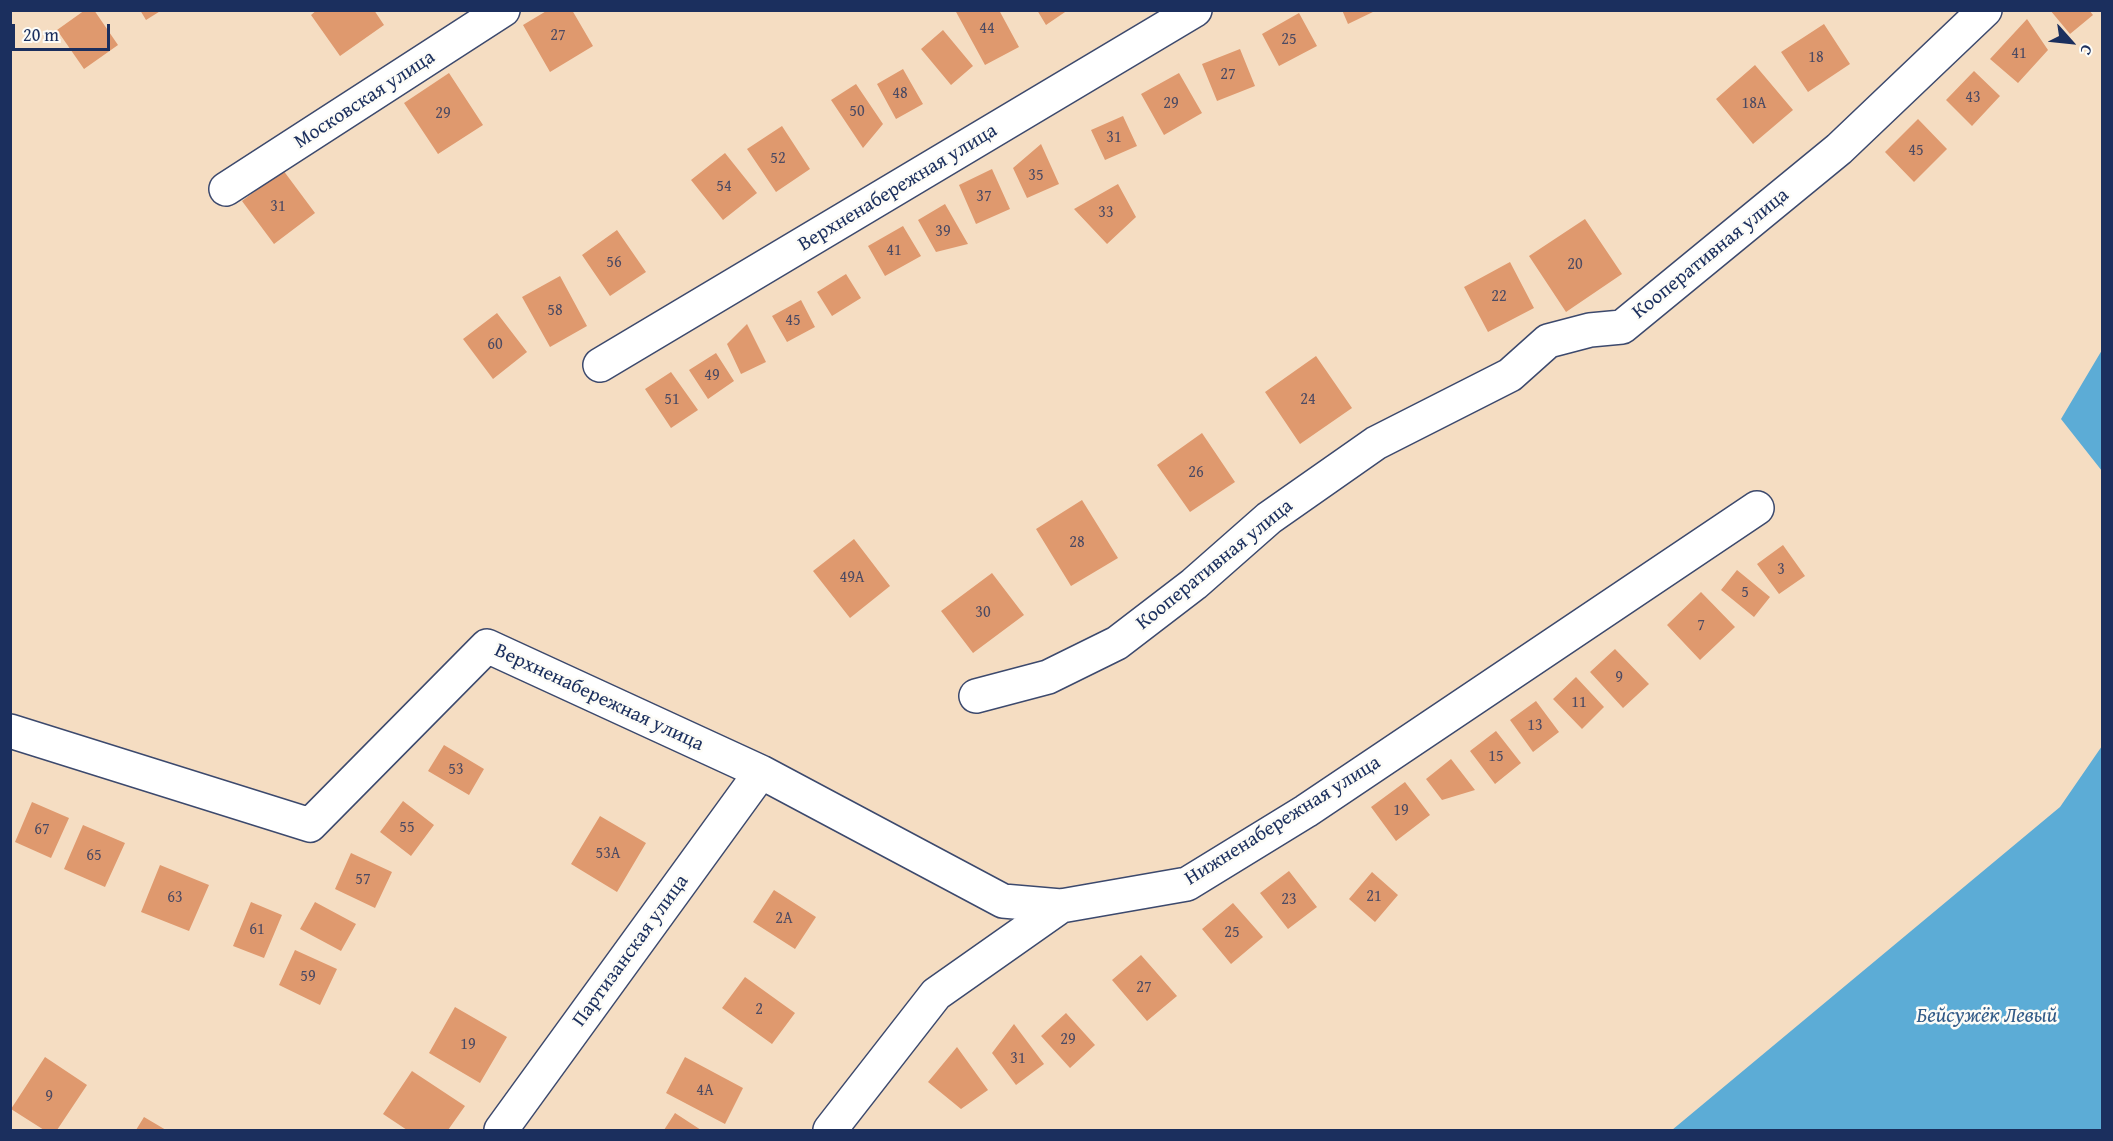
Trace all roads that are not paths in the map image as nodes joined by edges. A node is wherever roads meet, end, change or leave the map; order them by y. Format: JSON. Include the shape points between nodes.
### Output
{"nodes":[{"id":1,"x":503,"y":10,"type":"edge"},
{"id":2,"x":1195,"y":10,"type":"edge"},
{"id":3,"x":1985,"y":10,"type":"edge"},
{"id":4,"x":226,"y":189,"type":"dead end"},
{"id":5,"x":600,"y":365,"type":"dead end"},
{"id":6,"x":1757,"y":508,"type":"dead end"},
{"id":7,"x":976,"y":696,"type":"dead end"},
{"id":8,"x":10,"y":731,"type":"edge"},
{"id":9,"x":761,"y":772,"type":"junction"},
{"id":10,"x":1061,"y":906,"type":"junction"},
{"id":11,"x":501,"y":1131,"type":"edge"},
{"id":12,"x":830,"y":1131,"type":"edge"}],
"edges":[{"from":1,"to":4,"type":"street","name":"Московская улица"},
{"from":2,"to":5,"type":"street","name":"Верхненабережная улица"},
{"from":3,"to":7,"type":"street","name":"Кооперативная улица","via":[[1839,149],[1622,327],[1590,330],[1548,341],[1510,375],[1376,443],[1269,518],[1117,644],[1048,677]]},
{"from":6,"to":10,"type":"street","name":"Нижненабережная улица","via":[[1306,811],[1187,884]]},
{"from":8,"to":9,"type":"street","name":"Верхненабережная улица","via":[[310,825],[487,646]]},
{"from":9,"to":10,"type":"street","name":"Верхненабережная улица","via":[[1003,901]]},
{"from":9,"to":11,"type":"street","name":"Партизанская улица"},
{"from":10,"to":12,"type":"street","name":"Нижненабережная улица","via":[[936,994]]}]}
